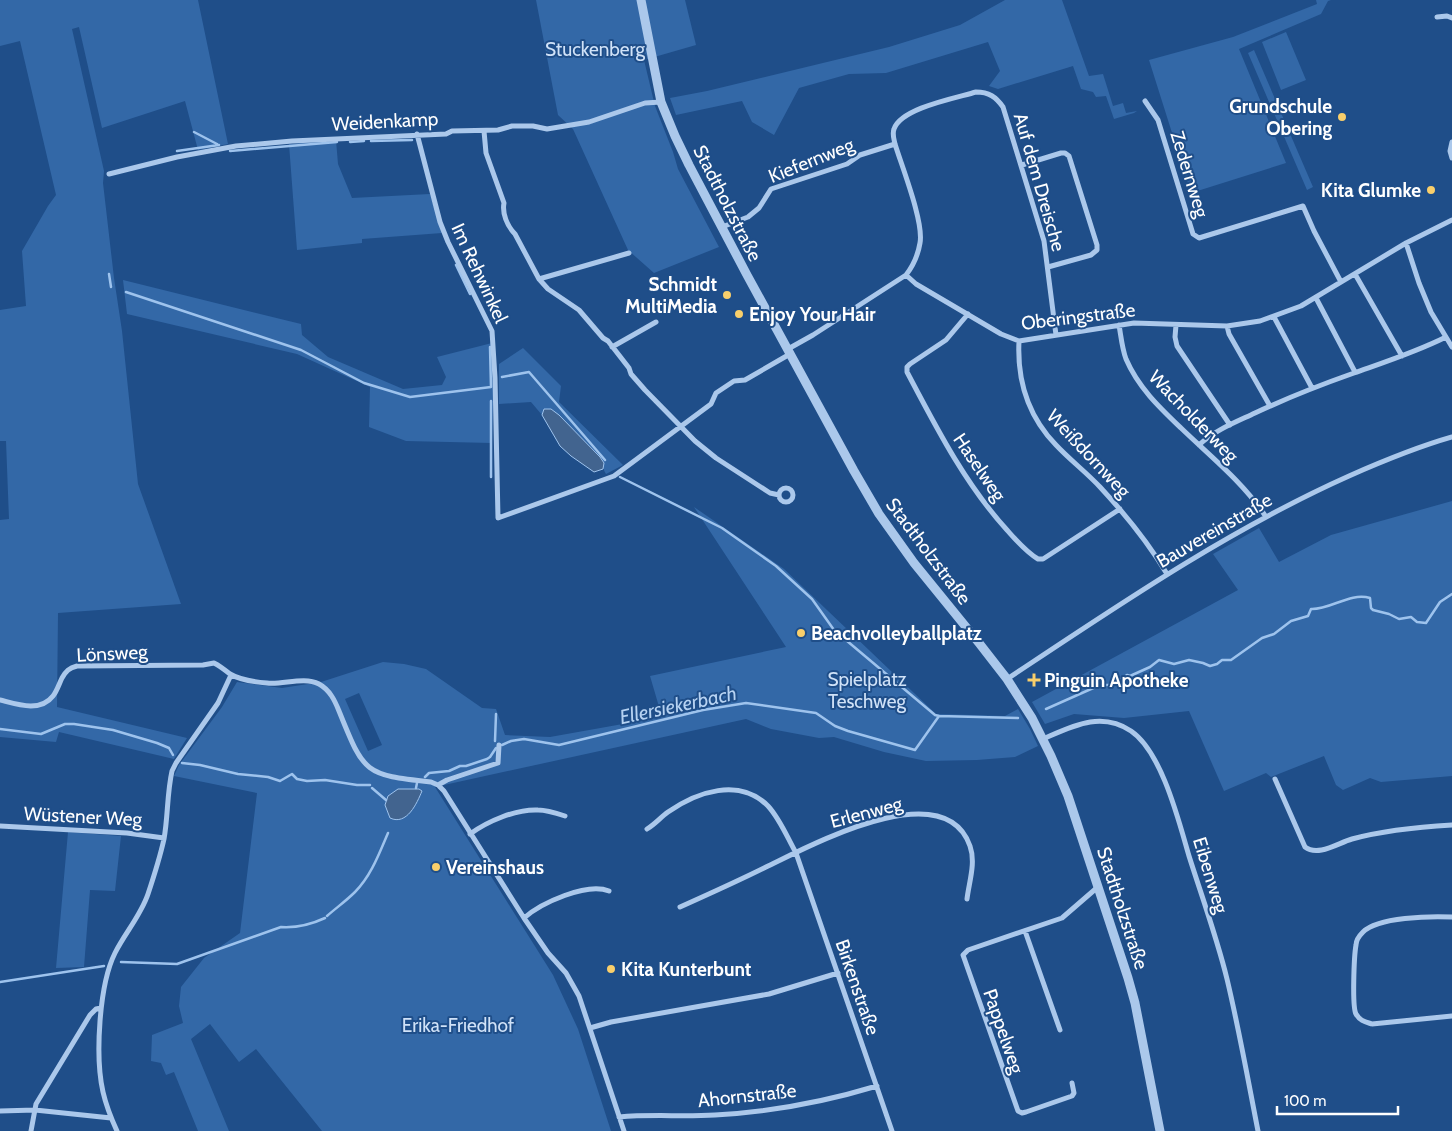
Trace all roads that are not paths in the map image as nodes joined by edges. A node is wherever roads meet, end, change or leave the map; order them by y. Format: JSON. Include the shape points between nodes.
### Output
{"nodes":[{"id":1,"x":641,"y":0,"type":"edge"},
{"id":2,"x":1437,"y":17,"type":"dead end"},
{"id":3,"x":1452,"y":18,"type":"edge"},
{"id":4,"x":661,"y":102,"type":"junction"},
{"id":5,"x":1145,"y":102,"type":"dead end"},
{"id":6,"x":484,"y":131,"type":"junction"},
{"id":7,"x":417,"y":134,"type":"junction"},
{"id":8,"x":1452,"y":142,"type":"edge"},
{"id":9,"x":894,"y":144,"type":"junction"},
{"id":10,"x":1452,"y":158,"type":"edge"},
{"id":11,"x":1022,"y":165,"type":"junction"},
{"id":12,"x":109,"y":174,"type":"dead end"},
{"id":13,"x":1452,"y":220,"type":"edge"},
{"id":14,"x":721,"y":227,"type":"junction"},
{"id":15,"x":1406,"y":243,"type":"junction"},
{"id":16,"x":629,"y":253,"type":"dead end"},
{"id":17,"x":1048,"y":267,"type":"junction"},
{"id":18,"x":1355,"y":274,"type":"junction"},
{"id":19,"x":906,"y":275,"type":"junction"},
{"id":20,"x":540,"y":279,"type":"junction"},
{"id":21,"x":1342,"y":282,"type":"junction"},
{"id":22,"x":1316,"y":298,"type":"junction"},
{"id":23,"x":968,"y":314,"type":"junction"},
{"id":24,"x":1274,"y":317,"type":"junction"},
{"id":25,"x":656,"y":322,"type":"dead end"},
{"id":26,"x":1176,"y":324,"type":"junction"},
{"id":27,"x":1119,"y":325,"type":"junction"},
{"id":28,"x":1227,"y":326,"type":"junction"},
{"id":29,"x":1056,"y":335,"type":"junction"},
{"id":30,"x":1446,"y":337,"type":"junction"},
{"id":31,"x":1019,"y":341,"type":"junction"},
{"id":32,"x":612,"y":347,"type":"junction"},
{"id":33,"x":1452,"y":347,"type":"edge"},
{"id":34,"x":789,"y":352,"type":"junction"},
{"id":35,"x":1402,"y":356,"type":"junction"},
{"id":36,"x":1355,"y":372,"type":"junction"},
{"id":37,"x":1312,"y":388,"type":"junction"},
{"id":38,"x":1270,"y":406,"type":"junction"},
{"id":39,"x":1230,"y":425,"type":"junction"},
{"id":40,"x":681,"y":427,"type":"junction"},
{"id":41,"x":1452,"y":437,"type":"edge"},
{"id":42,"x":1199,"y":445,"type":"junction"},
{"id":43,"x":779,"y":495,"type":"dead end"},
{"id":44,"x":1120,"y":508,"type":"junction"},
{"id":45,"x":1266,"y":517,"type":"junction"},
{"id":46,"x":1168,"y":574,"type":"junction"},
{"id":47,"x":231,"y":675,"type":"junction"},
{"id":48,"x":1007,"y":679,"type":"junction"},
{"id":49,"x":0,"y":700,"type":"edge"},
{"id":50,"x":1042,"y":739,"type":"junction"},
{"id":51,"x":499,"y":745,"type":"dead end"},
{"id":52,"x":1276,"y":779,"type":"dead end"},
{"id":53,"x":438,"y":785,"type":"junction"},
{"id":54,"x":565,"y":816,"type":"dead end"},
{"id":55,"x":1452,"y":825,"type":"edge"},
{"id":56,"x":0,"y":826,"type":"edge"},
{"id":57,"x":647,"y":829,"type":"dead end"},
{"id":58,"x":470,"y":834,"type":"junction"},
{"id":59,"x":164,"y":838,"type":"junction"},
{"id":60,"x":796,"y":853,"type":"junction"},
{"id":61,"x":1099,"y":886,"type":"junction"},
{"id":62,"x":609,"y":890,"type":"dead end"},
{"id":63,"x":967,"y":898,"type":"dead end"},
{"id":64,"x":680,"y":907,"type":"dead end"},
{"id":65,"x":1452,"y":917,"type":"edge"},
{"id":66,"x":524,"y":918,"type":"junction"},
{"id":67,"x":1025,"y":931,"type":"junction"},
{"id":68,"x":838,"y":974,"type":"junction"},
{"id":69,"x":101,"y":1008,"type":"junction"},
{"id":70,"x":1452,"y":1016,"type":"edge"},
{"id":71,"x":590,"y":1028,"type":"junction"},
{"id":72,"x":1060,"y":1030,"type":"dead end"},
{"id":73,"x":1072,"y":1083,"type":"dead end"},
{"id":74,"x":877,"y":1086,"type":"junction"},
{"id":75,"x":35,"y":1110,"type":"junction"},
{"id":76,"x":0,"y":1111,"type":"edge"},
{"id":77,"x":619,"y":1117,"type":"junction"},
{"id":78,"x":111,"y":1118,"type":"junction"},
{"id":79,"x":31,"y":1131,"type":"edge"},
{"id":80,"x":116,"y":1131,"type":"edge"},
{"id":81,"x":624,"y":1131,"type":"edge"},
{"id":82,"x":892,"y":1131,"type":"edge"},
{"id":83,"x":1160,"y":1131,"type":"edge"},
{"id":84,"x":1258,"y":1131,"type":"edge"}],
"edges":[{"from":1,"to":4,"type":"street","name":"Stadtholzstraße"},
{"from":2,"to":3,"type":"street"},
{"from":4,"to":6,"type":"street","name":"Weidenkamp","via":[[559,127],[512,126]]},
{"from":4,"to":14,"type":"street","name":"Stadtholzstraße"},
{"from":5,"to":21,"type":"street","name":"Zedernweg","via":[[1158,120],[1193,234],[1199,238],[1303,206]]},
{"from":6,"to":7,"type":"street","name":"Weidenkamp"},
{"from":6,"to":20,"type":"street","via":[[486,153],[504,203],[503,210]]},
{"from":7,"to":12,"type":"street","name":"Weidenkamp","via":[[236,146]]},
{"from":7,"to":40,"type":"street","name":"Im Rehwinkel","via":[[440,222],[492,331],[498,518],[614,476]]},
{"from":8,"to":10,"type":"street"},
{"from":9,"to":11,"type":"street","name":"Auf dem Dreische","via":[[894,129],[911,112],[984,92],[998,99],[1003,107]]},
{"from":9,"to":14,"type":"street","name":"Kiefernweg","via":[[860,155],[847,164],[771,189],[759,208],[748,217]]},
{"from":9,"to":19,"type":"street","via":[[921,232],[918,250]]},
{"from":11,"to":17,"type":"street","name":"Auf dem Dreische","via":[[1038,217]]},
{"from":11,"to":17,"type":"street","via":[[1061,153],[1069,156],[1097,245],[1097,250],[1091,255]]},
{"from":13,"to":15,"type":"street","name":"Oberingstraße"},
{"from":14,"to":34,"type":"street","name":"Stadtholzstraße"},
{"from":15,"to":18,"type":"street","name":"Oberingstraße"},
{"from":15,"to":30,"type":"street","via":[[1419,283]]},
{"from":16,"to":20,"type":"street"},
{"from":17,"to":29,"type":"street","name":"Auf dem Dreische"},
{"from":18,"to":21,"type":"street","name":"Oberingstraße"},
{"from":18,"to":35,"type":"street"},
{"from":19,"to":23,"type":"street","name":"Oberingstraße"},
{"from":19,"to":34,"type":"street"},
{"from":20,"to":32,"type":"street","via":[[548,290],[579,310]]},
{"from":21,"to":22,"type":"street","name":"Oberingstraße"},
{"from":22,"to":24,"type":"street","name":"Oberingstraße"},
{"from":22,"to":36,"type":"street"},
{"from":23,"to":31,"type":"street","name":"Oberingstraße"},
{"from":23,"to":44,"type":"street","name":"Haselweg","via":[[946,340],[910,364],[907,372],[945,443],[985,503],[1017,542],[1038,559],[1043,559]]},
{"from":24,"to":28,"type":"street","name":"Oberingstraße"},
{"from":24,"to":37,"type":"street"},
{"from":25,"to":32,"type":"street"},
{"from":26,"to":27,"type":"street","name":"Oberingstraße","via":[[1145,322]]},
{"from":26,"to":28,"type":"street","name":"Oberingstraße"},
{"from":26,"to":39,"type":"street","via":[[1177,346]]},
{"from":27,"to":29,"type":"street","name":"Oberingstraße"},
{"from":27,"to":42,"type":"street","name":"Wacholderweg","via":[[1126,357],[1138,382]]},
{"from":28,"to":38,"type":"street"},
{"from":29,"to":31,"type":"street","name":"Oberingstraße"},
{"from":30,"to":33,"type":"street"},
{"from":30,"to":35,"type":"street"},
{"from":31,"to":44,"type":"street","name":"Weißdornweg","via":[[1022,387],[1036,421]]},
{"from":32,"to":40,"type":"street","via":[[631,374]]},
{"from":34,"to":40,"type":"street","via":[[746,380],[734,381],[716,393],[711,404]]},
{"from":34,"to":48,"type":"street","name":"Stadtholzstraße","via":[[879,514]]},
{"from":35,"to":36,"type":"street"},
{"from":36,"to":37,"type":"street"},
{"from":37,"to":38,"type":"street"},
{"from":38,"to":39,"type":"street"},
{"from":39,"to":42,"type":"street"},
{"from":40,"to":43,"type":"street","via":[[716,458],[770,493]]},
{"from":41,"to":45,"type":"street","name":"Bauvereinstraße","via":[[1369,468]]},
{"from":42,"to":45,"type":"street","name":"Wacholderweg","via":[[1257,502]]},
{"from":44,"to":46,"type":"street","name":"Weißdornweg"},
{"from":45,"to":46,"type":"street","name":"Bauvereinstraße"},
{"from":46,"to":48,"type":"street","name":"Bauvereinstraße"},
{"from":47,"to":49,"type":"street","name":"Lönsweg","via":[[214,664],[77,666],[65,673],[53,696],[46,702],[28,706]]},
{"from":47,"to":53,"type":"street","via":[[268,684],[306,681],[319,684],[331,695],[365,765],[384,775]]},
{"from":47,"to":59,"type":"street","name":"Wüstener Weg","via":[[218,703],[172,771]]},
{"from":48,"to":50,"type":"street","name":"Stadtholzstraße"},
{"from":50,"to":61,"type":"street","name":"Stadtholzstraße","via":[[1068,796]]},
{"from":50,"to":84,"type":"street","name":"Eibenweg","via":[[1086,722],[1108,721],[1133,732],[1154,758],[1181,828],[1227,978]]},
{"from":51,"to":53,"type":"street","via":[[498,762]]},
{"from":52,"to":55,"type":"street","via":[[1309,850],[1319,851],[1384,832]]},
{"from":53,"to":58,"type":"street"},
{"from":54,"to":58,"type":"street","via":[[538,810],[522,811]]},
{"from":56,"to":59,"type":"street","name":"Wüstener Weg"},
{"from":57,"to":60,"type":"street","name":"Birkenstraße","via":[[668,812],[694,798],[716,791],[738,790],[767,806]]},
{"from":58,"to":66,"type":"street"},
{"from":59,"to":69,"type":"street","name":"Wüstener Weg","via":[[143,906],[114,954]]},
{"from":60,"to":63,"type":"street","name":"Erlenweg","via":[[834,834],[879,820],[925,814],[942,818],[960,831],[969,845],[972,861]]},
{"from":60,"to":64,"type":"street"},
{"from":60,"to":68,"type":"street","name":"Birkenstraße"},
{"from":61,"to":67,"type":"street","name":"Pappelweg","via":[[1062,918]]},
{"from":61,"to":83,"type":"street","name":"Stadtholzstraße","via":[[1135,1003]]},
{"from":62,"to":66,"type":"street","via":[[581,890],[539,907]]},
{"from":65,"to":70,"type":"street","via":[[1410,918],[1386,922],[1363,931],[1355,947],[1354,1009],[1360,1018],[1372,1024]]},
{"from":66,"to":71,"type":"street","via":[[571,982]]},
{"from":67,"to":72,"type":"street"},
{"from":67,"to":73,"type":"street","name":"Pappelweg","via":[[968,950],[963,959],[1018,1111],[1026,1112],[1072,1096]]},
{"from":68,"to":71,"type":"street","via":[[769,994]]},
{"from":68,"to":74,"type":"street","name":"Birkenstraße"},
{"from":69,"to":75,"type":"street","via":[[90,1015]]},
{"from":69,"to":78,"type":"street","name":"Wüstener Weg","via":[[100,1071]]},
{"from":71,"to":77,"type":"street"},
{"from":74,"to":77,"type":"street","name":"Ahornstraße","via":[[818,1102],[767,1110],[716,1115]]},
{"from":74,"to":82,"type":"street","name":"Birkenstraße"},
{"from":75,"to":76,"type":"street"},
{"from":75,"to":78,"type":"street"},
{"from":75,"to":79,"type":"street"},
{"from":77,"to":81,"type":"street"},
{"from":78,"to":80,"type":"street","name":"Wüstener Weg"}]}
